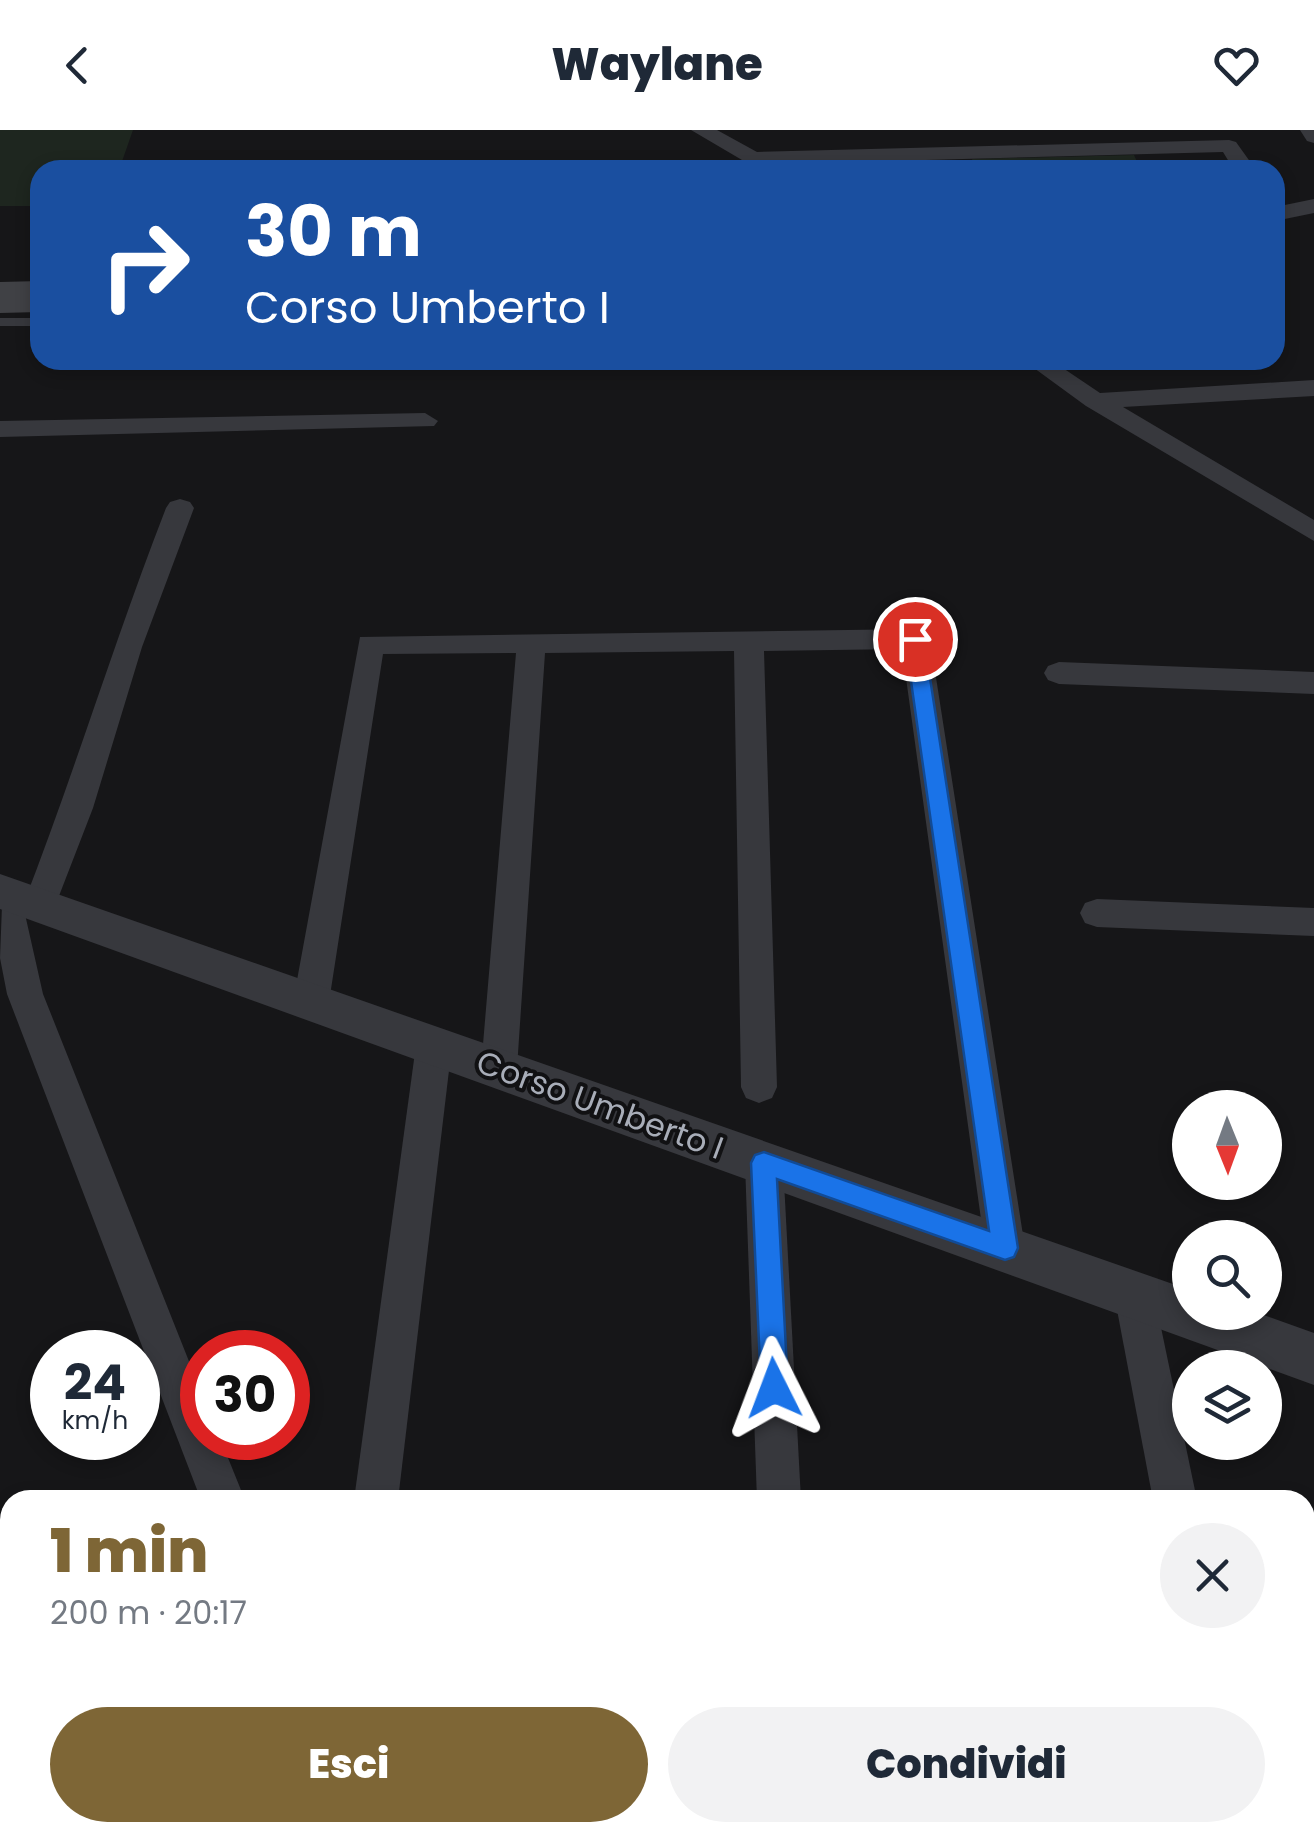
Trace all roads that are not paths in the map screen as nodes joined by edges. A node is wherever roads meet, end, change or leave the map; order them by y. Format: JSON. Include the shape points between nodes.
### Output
{"nodes":[{"id":1,"x":701,"y":130,"type":"edge"},
{"id":2,"x":1310,"y":130,"type":"edge"},
{"id":3,"x":1314,"y":137,"type":"edge"},
{"id":4,"x":757,"y":160,"type":"edge"},
{"id":5,"x":867,"y":160,"type":"edge"},
{"id":6,"x":1239,"y":160,"type":"edge"},
{"id":7,"x":1314,"y":206,"type":"edge"},
{"id":8,"x":1285,"y":212,"type":"edge"},
{"id":9,"x":0,"y":322,"type":"edge"},
{"id":10,"x":30,"y":322,"type":"edge"},
{"id":11,"x":1050,"y":370,"type":"edge"},
{"id":12,"x":1314,"y":388,"type":"edge"},
{"id":13,"x":1095,"y":401,"type":"junction"},
{"id":14,"x":425,"y":421,"type":"dead end"},
{"id":15,"x":0,"y":429,"type":"edge"},
{"id":16,"x":180,"y":508,"type":"dead end"},
{"id":17,"x":1314,"y":532,"type":"edge"},
{"id":18,"x":749,"y":640,"type":"junction"},
{"id":19,"x":532,"y":643,"type":"junction"},
{"id":20,"x":1059,"y":673,"type":"dead end"},
{"id":21,"x":1314,"y":684,"type":"edge"},
{"id":22,"x":14,"y":896,"type":"edge"},
{"id":23,"x":1097,"y":913,"type":"dead end"},
{"id":24,"x":1314,"y":922,"type":"edge"},
{"id":25,"x":311,"y":1002,"type":"junction"},
{"id":26,"x":434,"y":1045,"type":"junction"},
{"id":27,"x":499,"y":1068,"type":"junction"},
{"id":28,"x":759,"y":1087,"type":"dead end"},
{"id":29,"x":764,"y":1163,"type":"junction"},
{"id":30,"x":1005,"y":1248,"type":"junction"},
{"id":31,"x":1134,"y":1294,"type":"junction"},
{"id":32,"x":1314,"y":1358,"type":"edge"},
{"id":33,"x":219,"y":1490,"type":"edge"},
{"id":34,"x":377,"y":1490,"type":"edge"},
{"id":35,"x":779,"y":1490,"type":"edge"},
{"id":36,"x":1173,"y":1490,"type":"edge"}],
"edges":[{"from":1,"to":4,"type":"street"},
{"from":2,"to":3,"type":"street"},
{"from":5,"to":6,"type":"street","via":[[1229,146]]},
{"from":7,"to":8,"type":"street"},
{"from":9,"to":10,"type":"lane"},
{"from":11,"to":13,"type":"street"},
{"from":12,"to":13,"type":"street"},
{"from":13,"to":17,"type":"street"},
{"from":14,"to":15,"type":"street"},
{"from":16,"to":22,"type":"street","via":[[127,647],[78,808]]},
{"from":18,"to":19,"type":"street"},
{"from":18,"to":28,"type":"street"},
{"from":18,"to":30,"type":"street","via":[[915,639]]},
{"from":19,"to":25,"type":"street","via":[[370,644]]},
{"from":19,"to":27,"type":"street"},
{"from":20,"to":21,"type":"street"},
{"from":22,"to":25,"type":"street","name":"Corso Umberto I"},
{"from":22,"to":33,"type":"street","via":[[25,994]]},
{"from":23,"to":24,"type":"street"},
{"from":25,"to":26,"type":"street","name":"Corso Umberto I"},
{"from":26,"to":27,"type":"street","name":"Corso Umberto I"},
{"from":26,"to":34,"type":"street"},
{"from":27,"to":29,"type":"street","name":"Corso Umberto I"},
{"from":29,"to":30,"type":"street","name":"Corso Umberto I"},
{"from":29,"to":35,"type":"street"},
{"from":30,"to":31,"type":"street","name":"Corso Umberto I"},
{"from":31,"to":32,"type":"street","name":"Corso Umberto I"},
{"from":31,"to":36,"type":"street"}]}
